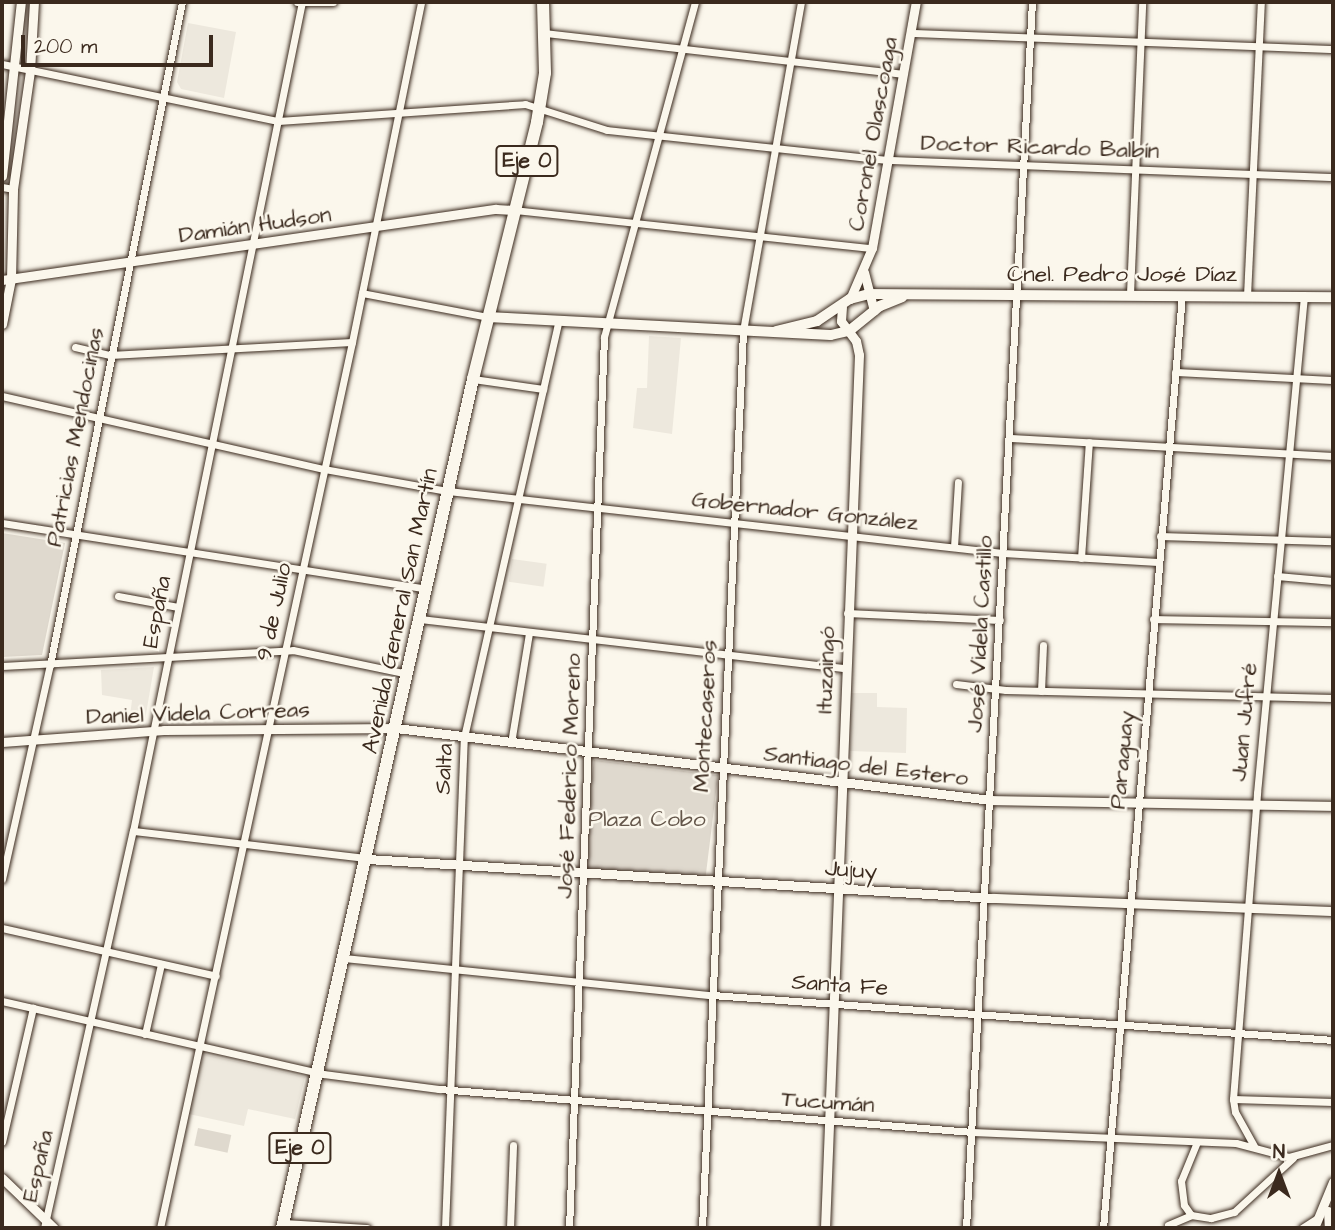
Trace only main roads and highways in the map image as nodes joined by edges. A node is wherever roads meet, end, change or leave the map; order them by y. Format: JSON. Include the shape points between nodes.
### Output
{"nodes":[{"id":1,"x":543,"y":2,"type":"edge"},
{"id":2,"x":911,"y":294,"type":"junction"},
{"id":3,"x":1333,"y":297,"type":"edge"},
{"id":4,"x":861,"y":301,"type":"junction"},
{"id":5,"x":488,"y":317,"type":"junction"},
{"id":6,"x":776,"y":331,"type":"junction"},
{"id":7,"x":282,"y":1226,"type":"edge"}],
"edges":[{"from":1,"to":5,"type":"main road","name":"Avenida General San Martín","number":"Eje 0","via":[[540,107]]},
{"from":2,"to":3,"type":"main road","name":"Cnel. Pedro José Díaz"},
{"from":2,"to":4,"type":"main road","name":"Cnel. Pedro José Díaz"},
{"from":2,"to":4,"type":"main road","name":"Cnel. Pedro José Díaz"},
{"from":4,"to":6,"type":"main road","name":"Cnel. Pedro José Díaz","via":[[817,321]]},
{"from":4,"to":6,"type":"main road","name":"Cnel. Pedro José Díaz","via":[[850,328]]},
{"from":5,"to":6,"type":"main road","name":"Cnel. Pedro José Díaz"},
{"from":5,"to":7,"type":"main road","name":"Avenida General San Martín","number":"Eje 0"}]}
